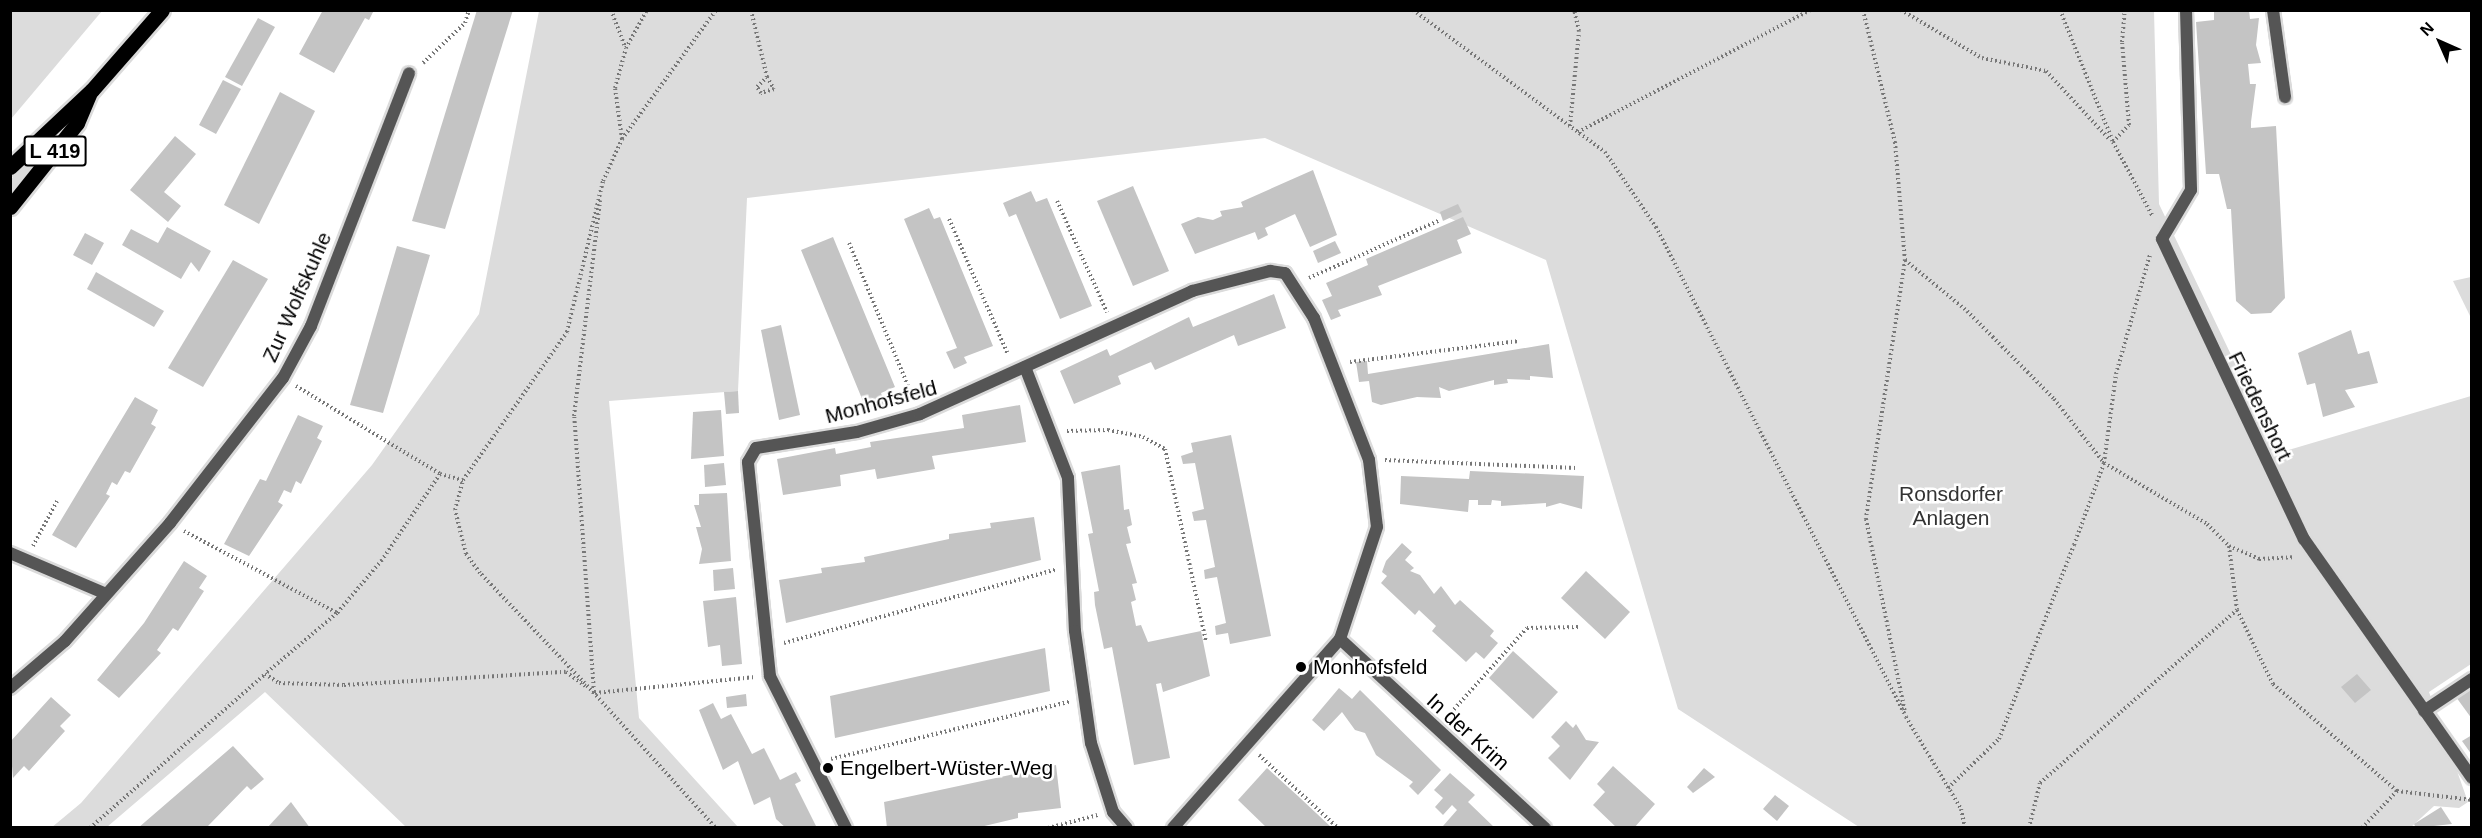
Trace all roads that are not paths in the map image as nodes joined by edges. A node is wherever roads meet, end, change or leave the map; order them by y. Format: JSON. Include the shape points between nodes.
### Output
{"nodes":[{"id":1,"x":162,"y":10,"type":"edge"},
{"id":2,"x":2186,"y":10,"type":"edge"},
{"id":3,"x":2273,"y":10,"type":"edge"},
{"id":4,"x":409,"y":73,"type":"road end"},
{"id":5,"x":92,"y":90,"type":"junction"},
{"id":6,"x":2284,"y":97,"type":"dead end"},
{"id":7,"x":10,"y":167,"type":"edge"},
{"id":8,"x":10,"y":207,"type":"edge"},
{"id":9,"x":1020,"y":370,"type":"junction"},
{"id":10,"x":10,"y":553,"type":"edge"},
{"id":11,"x":106,"y":594,"type":"junction"},
{"id":12,"x":1340,"y":639,"type":"junction"},
{"id":13,"x":2472,"y":679,"type":"edge"},
{"id":14,"x":10,"y":688,"type":"edge"},
{"id":15,"x":2424,"y":711,"type":"junction"},
{"id":16,"x":2472,"y":778,"type":"edge"},
{"id":17,"x":846,"y":828,"type":"edge"},
{"id":18,"x":1127,"y":828,"type":"edge"},
{"id":19,"x":1173,"y":828,"type":"edge"},
{"id":20,"x":1545,"y":828,"type":"edge"}],
"edges":[{"from":1,"to":5,"type":"main road","number":"L 419"},
{"from":2,"to":15,"type":"street","name":"Friedenshort","via":[[2191,190],[2162,239],[2237,405],[2312,551]]},
{"from":3,"to":6,"type":"street"},
{"from":4,"to":11,"type":"street","name":"Zur Wolfskuhle","via":[[315,317],[283,378],[170,523]]},
{"from":5,"to":7,"type":"main road","number":"L 419"},
{"from":5,"to":8,"type":"main road","number":"L 419","via":[[77,123]]},
{"from":9,"to":12,"type":"street","name":"Monhofsfeld","via":[[1112,323],[1191,291],[1270,271],[1285,273],[1296,284],[1333,364],[1369,460],[1377,527]]},
{"from":9,"to":17,"type":"street","name":"Monhofsfeld","via":[[920,414],[857,432],[764,445],[748,462],[770,676]]},
{"from":9,"to":18,"type":"street","via":[[1053,432],[1068,478],[1084,698],[1098,774],[1113,812]]},
{"from":10,"to":11,"type":"street"},
{"from":11,"to":14,"type":"street","name":"Zur Wolfskuhle","via":[[65,641]]},
{"from":12,"to":19,"type":"street"},
{"from":12,"to":20,"type":"street","name":"In der Krim"},
{"from":13,"to":15,"type":"street"},
{"from":15,"to":16,"type":"street","name":"Friedenshort"}]}
